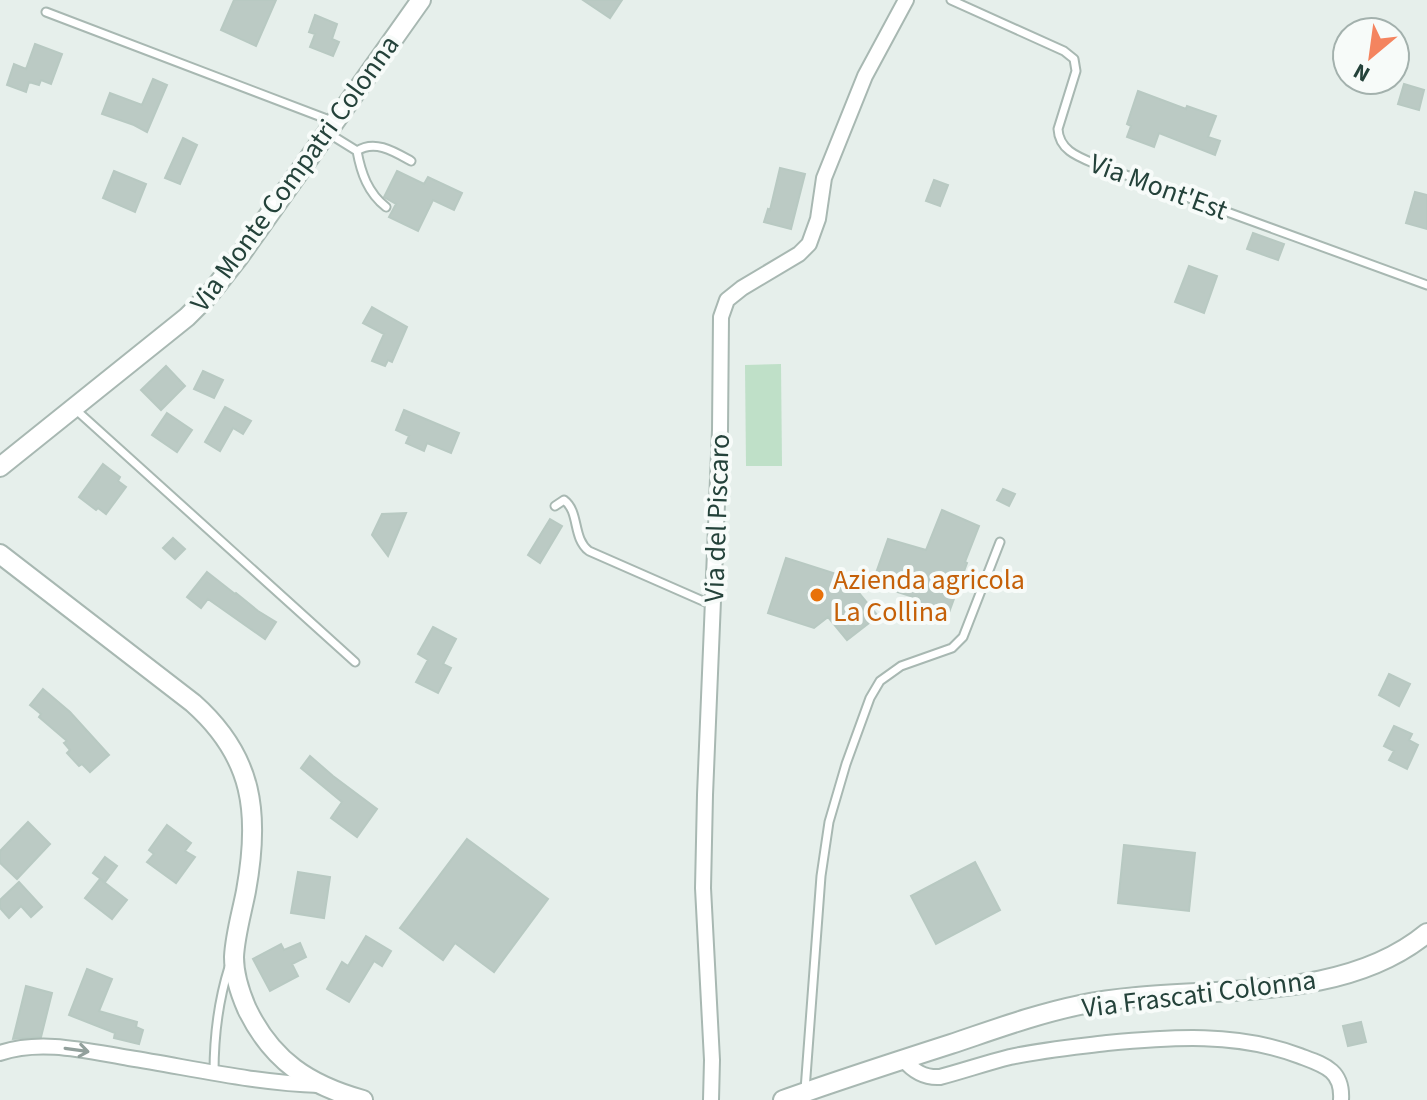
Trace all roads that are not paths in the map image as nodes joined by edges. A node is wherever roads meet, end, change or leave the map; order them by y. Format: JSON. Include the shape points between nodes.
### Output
{"nodes":[{"id":1,"x":421,"y":0,"type":"edge"},
{"id":2,"x":906,"y":0,"type":"edge"},
{"id":3,"x":951,"y":0,"type":"edge"},
{"id":4,"x":46,"y":12,"type":"dead end"},
{"id":5,"x":331,"y":127,"type":"junction"},
{"id":6,"x":357,"y":151,"type":"junction"},
{"id":7,"x":411,"y":161,"type":"dead end"},
{"id":8,"x":386,"y":207,"type":"dead end"},
{"id":9,"x":1427,"y":285,"type":"edge"},
{"id":10,"x":75,"y":409,"type":"junction"},
{"id":11,"x":3,"y":466,"type":"edge"},
{"id":12,"x":555,"y":506,"type":"dead end"},
{"id":13,"x":1000,"y":542,"type":"dead end"},
{"id":14,"x":2,"y":556,"type":"edge"},
{"id":15,"x":712,"y":605,"type":"junction"},
{"id":16,"x":355,"y":662,"type":"dead end"},
{"id":17,"x":1427,"y":933,"type":"edge"},
{"id":18,"x":236,"y":946,"type":"junction"},
{"id":19,"x":0,"y":1053,"type":"edge"},
{"id":20,"x":903,"y":1059,"type":"junction"},
{"id":21,"x":214,"y":1073,"type":"junction"},
{"id":22,"x":319,"y":1085,"type":"junction"},
{"id":23,"x":805,"y":1092,"type":"junction"},
{"id":24,"x":363,"y":1100,"type":"edge"},
{"id":25,"x":711,"y":1100,"type":"edge"},
{"id":26,"x":783,"y":1100,"type":"edge"},
{"id":27,"x":1341,"y":1100,"type":"edge"}],
"edges":[{"from":1,"to":5,"type":"street","name":"Via Monte Compatri Colonna"},
{"from":2,"to":15,"type":"street","name":"Via del Piscaro","via":[[865,76],[824,178],[809,244],[727,300],[721,317]]},
{"from":3,"to":9,"type":"lane","name":"Via Mont'Est","via":[[1074,59],[1076,71],[1058,135],[1074,154]]},
{"from":4,"to":5,"type":"lane"},
{"from":5,"to":6,"type":"lane"},
{"from":5,"to":10,"type":"street","name":"Via Monte Compatri Colonna","via":[[202,303]]},
{"from":6,"to":7,"type":"lane","via":[[376,146]]},
{"from":6,"to":8,"type":"lane","via":[[367,187]]},
{"from":10,"to":11,"type":"street","name":"Via Monte Compatri Colonna"},
{"from":10,"to":16,"type":"lane"},
{"from":12,"to":15,"type":"lane","via":[[564,500],[571,506],[580,542],[589,551]]},
{"from":13,"to":23,"type":"lane","via":[[963,637],[946,652],[901,666],[880,681],[846,764],[821,876]]},
{"from":14,"to":18,"type":"street","via":[[193,703],[229,744],[245,779],[254,828]]},
{"from":15,"to":25,"type":"street","name":"Via del Piscaro","via":[[703,888]]},
{"from":17,"to":20,"type":"street","name":"Via Frascati Colonna","via":[[1380,962],[1330,978],[1093,1003]]},
{"from":18,"to":21,"type":"lane","via":[[219,1007]]},
{"from":18,"to":22,"type":"street","via":[[240,991],[260,1032],[292,1068]]},
{"from":19,"to":21,"type":"street","one_way":true,"via":[[58,1047]]},
{"from":20,"to":23,"type":"street","name":"Via Frascati Colonna"},
{"from":20,"to":27,"type":"street","via":[[921,1074],[940,1077],[1068,1047],[1231,1039],[1329,1069],[1339,1080]]},
{"from":21,"to":22,"type":"street"},
{"from":22,"to":24,"type":"street"},
{"from":23,"to":26,"type":"street","name":"Via Frascati Colonna"}]}
